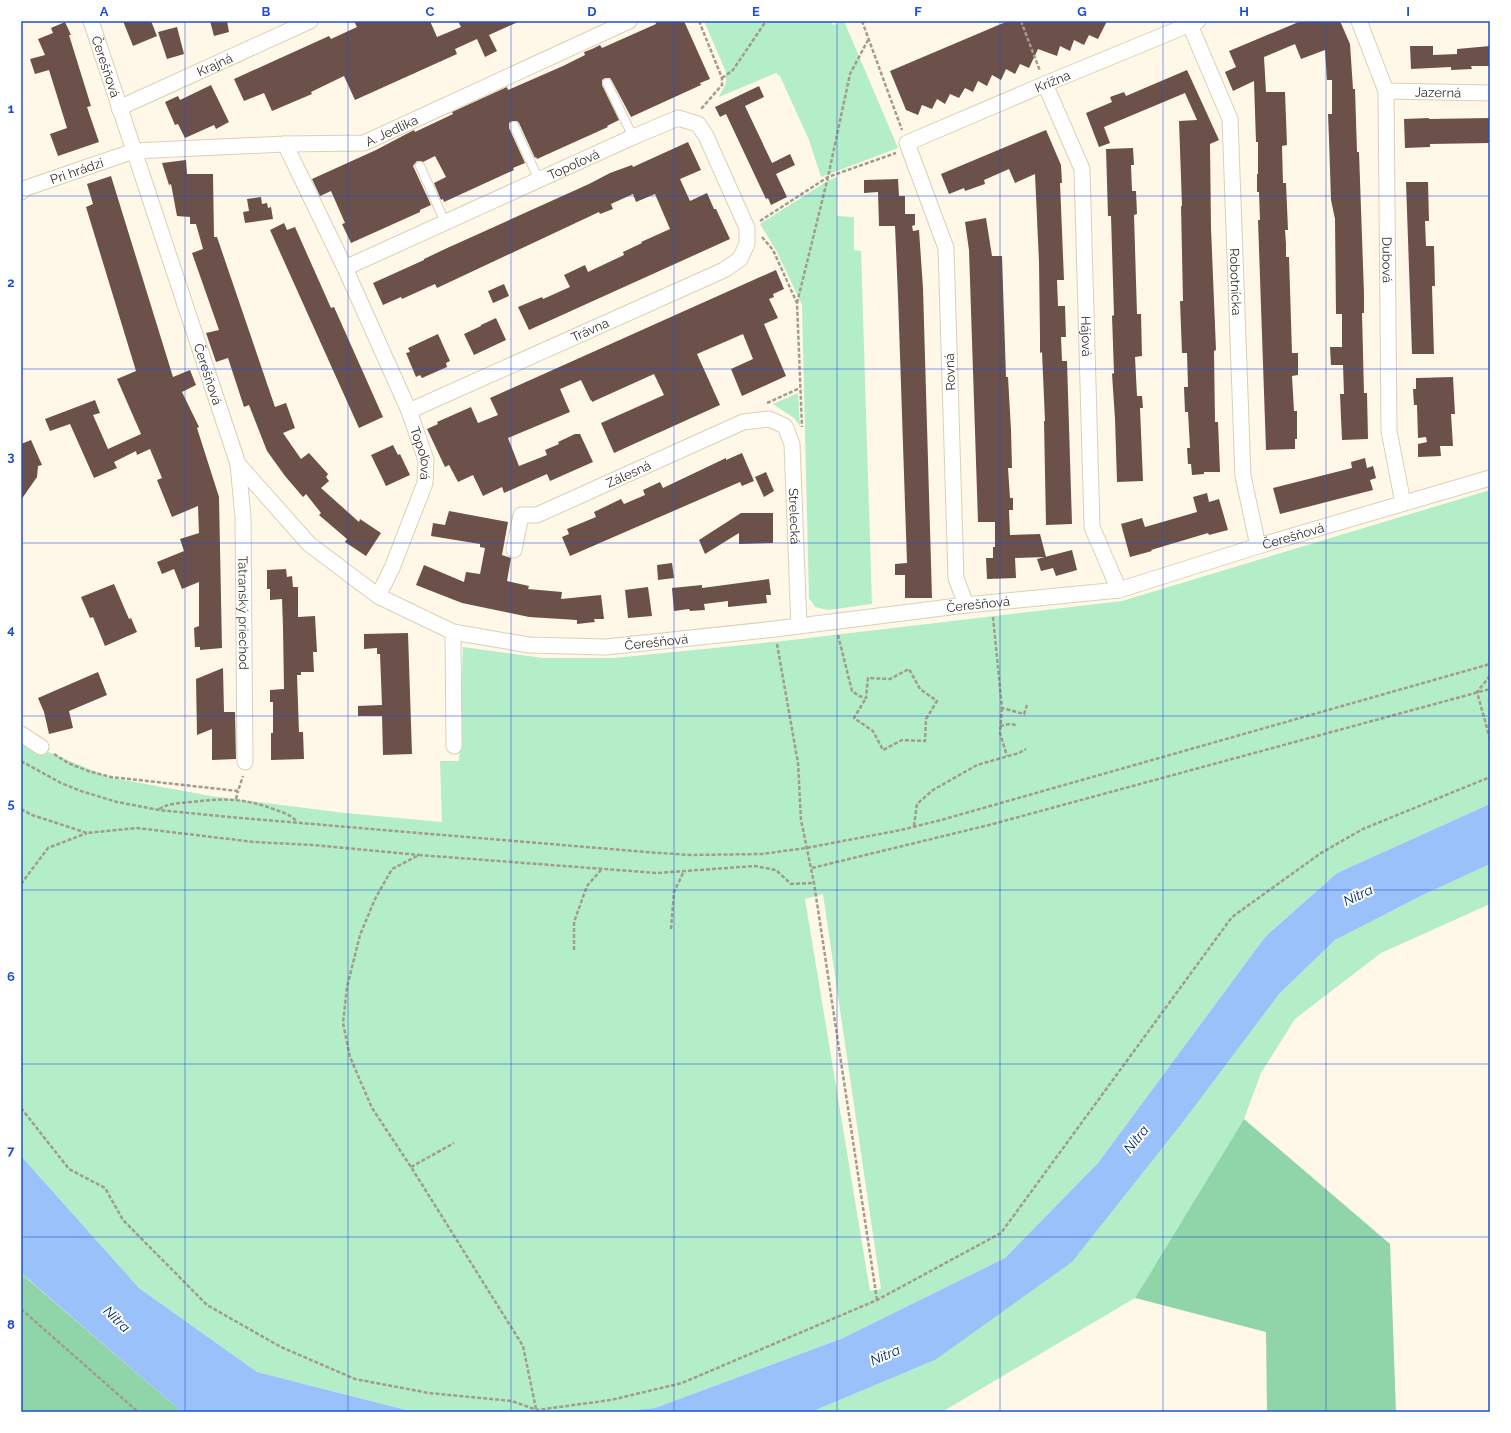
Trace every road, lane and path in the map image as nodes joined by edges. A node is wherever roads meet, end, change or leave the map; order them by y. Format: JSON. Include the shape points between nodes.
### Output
{"nodes":[{"id":1,"x":91,"y":21,"type":"edge"},
{"id":2,"x":310,"y":21,"type":"edge"},
{"id":3,"x":629,"y":21,"type":"edge"},
{"id":4,"x":699,"y":21,"type":"edge"},
{"id":5,"x":766,"y":21,"type":"edge"},
{"id":6,"x":862,"y":21,"type":"edge"},
{"id":7,"x":1021,"y":21,"type":"edge"},
{"id":8,"x":1359,"y":21,"type":"edge"},
{"id":9,"x":1194,"y":23,"type":"edge"},
{"id":10,"x":868,"y":39,"type":"junction"},
{"id":11,"x":722,"y":78,"type":"junction"},
{"id":12,"x":607,"y":82,"type":"dead end"},
{"id":13,"x":1045,"y":84,"type":"junction"},
{"id":14,"x":1386,"y":91,"type":"junction"},
{"id":15,"x":1490,"y":92,"type":"edge"},
{"id":16,"x":119,"y":108,"type":"junction"},
{"id":17,"x":699,"y":113,"type":"dead end"},
{"id":18,"x":514,"y":126,"type":"dead end"},
{"id":19,"x":633,"y":137,"type":"junction"},
{"id":20,"x":907,"y":143,"type":"junction"},
{"id":21,"x":285,"y":144,"type":"junction"},
{"id":22,"x":134,"y":151,"type":"junction"},
{"id":23,"x":420,"y":166,"type":"dead end"},
{"id":24,"x":828,"y":177,"type":"junction"},
{"id":25,"x":539,"y":180,"type":"junction"},
{"id":26,"x":21,"y":192,"type":"edge"},
{"id":27,"x":445,"y":222,"type":"junction"},
{"id":28,"x":754,"y":228,"type":"junction"},
{"id":29,"x":345,"y":268,"type":"junction"},
{"id":30,"x":797,"y":303,"type":"junction"},
{"id":31,"x":800,"y":388,"type":"junction"},
{"id":32,"x":409,"y":410,"type":"junction"},
{"id":33,"x":766,"y":412,"type":"junction"},
{"id":34,"x":802,"y":434,"type":"dead end"},
{"id":35,"x":238,"y":464,"type":"junction"},
{"id":36,"x":1490,"y":478,"type":"edge"},
{"id":37,"x":1403,"y":503,"type":"junction"},
{"id":38,"x":1258,"y":546,"type":"junction"},
{"id":39,"x":514,"y":550,"type":"dead end"},
{"id":40,"x":1120,"y":590,"type":"junction"},
{"id":41,"x":378,"y":596,"type":"junction"},
{"id":42,"x":966,"y":606,"type":"junction"},
{"id":43,"x":992,"y":615,"type":"dead end"},
{"id":44,"x":799,"y":626,"type":"junction"},
{"id":45,"x":775,"y":629,"type":"junction"},
{"id":46,"x":453,"y":632,"type":"junction"},
{"id":47,"x":838,"y":632,"type":"dead end"},
{"id":48,"x":1490,"y":664,"type":"edge"},
{"id":49,"x":1490,"y":676,"type":"edge"},
{"id":50,"x":1490,"y":689,"type":"edge"},
{"id":51,"x":1477,"y":692,"type":"junction"},
{"id":52,"x":866,"y":698,"type":"junction"},
{"id":53,"x":1027,"y":705,"type":"dead end"},
{"id":54,"x":1002,"y":708,"type":"junction"},
{"id":55,"x":1016,"y":725,"type":"dead end"},
{"id":56,"x":1000,"y":726,"type":"junction"},
{"id":57,"x":21,"y":734,"type":"edge"},
{"id":58,"x":1490,"y":739,"type":"edge"},
{"id":59,"x":454,"y":746,"type":"dead end"},
{"id":60,"x":41,"y":747,"type":"joint"},
{"id":61,"x":1026,"y":749,"type":"dead end"},
{"id":62,"x":1007,"y":756,"type":"junction"},
{"id":63,"x":21,"y":761,"type":"edge"},
{"id":64,"x":245,"y":762,"type":"joint"},
{"id":65,"x":1490,"y":777,"type":"edge"},
{"id":66,"x":238,"y":791,"type":"junction"},
{"id":67,"x":236,"y":799,"type":"junction"},
{"id":68,"x":21,"y":809,"type":"edge"},
{"id":69,"x":159,"y":810,"type":"junction"},
{"id":70,"x":297,"y":822,"type":"junction"},
{"id":71,"x":914,"y":826,"type":"junction"},
{"id":72,"x":87,"y":833,"type":"junction"},
{"id":73,"x":806,"y":848,"type":"junction"},
{"id":74,"x":419,"y":855,"type":"junction"},
{"id":75,"x":812,"y":868,"type":"junction"},
{"id":76,"x":601,"y":869,"type":"junction"},
{"id":77,"x":684,"y":871,"type":"junction"},
{"id":78,"x":814,"y":883,"type":"junction"},
{"id":79,"x":21,"y":884,"type":"edge"},
{"id":80,"x":671,"y":929,"type":"dead end"},
{"id":81,"x":574,"y":950,"type":"dead end"},
{"id":82,"x":21,"y":1108,"type":"edge"},
{"id":83,"x":454,"y":1143,"type":"dead end"},
{"id":84,"x":411,"y":1167,"type":"junction"},
{"id":85,"x":877,"y":1300,"type":"junction"},
{"id":86,"x":21,"y":1309,"type":"edge"},
{"id":87,"x":537,"y":1410,"type":"junction"},
{"id":88,"x":138,"y":1412,"type":"edge"}],
"edges":[{"from":1,"to":16,"type":"street","name":"Čerešňová"},
{"from":2,"to":16,"type":"street","name":"Krajná"},
{"from":3,"to":21,"type":"street","name":"A. Jedlika","via":[[364,143]]},
{"from":4,"to":11,"type":"path"},
{"from":5,"to":11,"type":"path","via":[[733,70]]},
{"from":6,"to":10,"type":"path"},
{"from":7,"to":13,"type":"path"},
{"from":8,"to":14,"type":"street","name":"Dubová"},
{"from":9,"to":13,"type":"street","name":"Krížna"},
{"from":9,"to":38,"type":"street","name":"Robotnícka","via":[[1230,119],[1242,476]]},
{"from":10,"to":20,"type":"path"},
{"from":10,"to":24,"type":"path","via":[[850,74]]},
{"from":11,"to":17,"type":"path","via":[[722,85]]},
{"from":12,"to":19,"type":"lane"},
{"from":13,"to":20,"type":"street","name":"Krížna"},
{"from":13,"to":40,"type":"street","name":"Hájová","via":[[1082,169],[1092,527]]},
{"from":14,"to":15,"type":"street","name":"Jazerná"},
{"from":14,"to":37,"type":"street","name":"Dubová","via":[[1389,431]]},
{"from":16,"to":22,"type":"street","name":"Čerešňová"},
{"from":18,"to":25,"type":"lane"},
{"from":19,"to":25,"type":"street","name":"Topoľová"},
{"from":19,"to":28,"type":"street","name":"Topoľová","via":[[678,118],[698,124]]},
{"from":20,"to":24,"type":"path","via":[[898,152]]},
{"from":20,"to":42,"type":"street","name":"Rovná","via":[[946,248],[956,578]]},
{"from":21,"to":22,"type":"street","name":"A. Jedlika"},
{"from":21,"to":29,"type":"street","name":"Topoľová"},
{"from":22,"to":26,"type":"street","name":"Pri hrádzi","via":[[26,188]]},
{"from":22,"to":35,"type":"street","name":"Čerešňová"},
{"from":23,"to":27,"type":"lane"},
{"from":24,"to":28,"type":"path"},
{"from":24,"to":30,"type":"path"},
{"from":25,"to":27,"type":"street","name":"Topoľová"},
{"from":27,"to":29,"type":"street","name":"Topoľová"},
{"from":28,"to":30,"type":"path","via":[[773,250]]},
{"from":28,"to":32,"type":"street","name":"Trávna","via":[[740,259],[724,270]]},
{"from":29,"to":32,"type":"street","name":"Topoľová"},
{"from":30,"to":31,"type":"path"},
{"from":31,"to":33,"type":"path"},
{"from":31,"to":34,"type":"path"},
{"from":32,"to":41,"type":"street","name":"Topoľová","via":[[426,460],[425,482],[392,568]]},
{"from":33,"to":39,"type":"street","name":"Zálesná","via":[[537,515],[521,515]]},
{"from":33,"to":44,"type":"street","name":"Strelecká","via":[[785,426],[792,444]]},
{"from":35,"to":41,"type":"street","name":"Čerešňová","via":[[309,544]]},
{"from":35,"to":64,"type":"street","name":"Tatranský priechod","via":[[243,517]]},
{"from":36,"to":37,"type":"street","name":"Čerešňová"},
{"from":37,"to":38,"type":"street","name":"Čerešňová"},
{"from":38,"to":40,"type":"street","name":"Čerešňová"},
{"from":40,"to":42,"type":"street","name":"Čerešňová"},
{"from":41,"to":46,"type":"street","name":"Čerešňová"},
{"from":42,"to":44,"type":"street","name":"Čerešňová"},
{"from":43,"to":54,"type":"path"},
{"from":44,"to":45,"type":"street","name":"Čerešňová"},
{"from":45,"to":46,"type":"street","name":"Čerešňová","via":[[606,647],[529,645]]},
{"from":45,"to":73,"type":"path","via":[[798,763],[801,820]]},
{"from":46,"to":59,"type":"street"},
{"from":47,"to":52,"type":"path","via":[[852,691]]},
{"from":48,"to":71,"type":"path"},
{"from":49,"to":51,"type":"path"},
{"from":50,"to":51,"type":"path"},
{"from":51,"to":58,"type":"path"},
{"from":51,"to":75,"type":"path","via":[[996,822]]},
{"from":52,"to":52,"type":"path","via":[[868,678],[890,679],[910,669],[920,689],[938,701],[926,719],[925,741],[902,740],[883,750],[873,730],[854,718]]},
{"from":53,"to":54,"type":"path","via":[[1024,714]]},
{"from":54,"to":56,"type":"path"},
{"from":55,"to":56,"type":"path"},
{"from":56,"to":62,"type":"path"},
{"from":57,"to":60,"type":"street"},
{"from":60,"to":66,"type":"path","via":[[68,763],[111,777]]},
{"from":61,"to":62,"type":"path"},
{"from":62,"to":71,"type":"path","via":[[977,766],[933,790],[918,804]]},
{"from":63,"to":69,"type":"path","via":[[81,791],[117,802]]},
{"from":64,"to":66,"type":"path","via":[[244,776]]},
{"from":65,"to":85,"type":"path","via":[[1357,832],[1321,853],[1232,917],[1001,1232]]},
{"from":66,"to":67,"type":"path"},
{"from":67,"to":69,"type":"path","via":[[167,804]]},
{"from":67,"to":70,"type":"path","via":[[272,809],[293,817]]},
{"from":68,"to":72,"type":"path"},
{"from":69,"to":70,"type":"path"},
{"from":70,"to":73,"type":"path","via":[[683,854],[762,854]]},
{"from":71,"to":73,"type":"path"},
{"from":72,"to":74,"type":"path","via":[[137,828],[254,842]]},
{"from":72,"to":79,"type":"path","via":[[48,848]]},
{"from":73,"to":75,"type":"path"},
{"from":74,"to":76,"type":"path"},
{"from":74,"to":84,"type":"path","via":[[392,869],[375,899],[360,934],[347,987],[343,1023],[350,1057],[372,1108]]},
{"from":75,"to":78,"type":"path"},
{"from":76,"to":77,"type":"path","via":[[657,873]]},
{"from":76,"to":81,"type":"path","via":[[587,886],[574,922]]},
{"from":77,"to":78,"type":"path","via":[[755,866],[776,870],[791,884]]},
{"from":77,"to":80,"type":"path","via":[[674,892]]},
{"from":78,"to":85,"type":"path"},
{"from":82,"to":87,"type":"path","via":[[69,1169],[105,1188],[123,1220],[208,1304],[281,1347],[355,1379],[430,1393],[512,1401]]},
{"from":83,"to":84,"type":"path"},
{"from":84,"to":87,"type":"path","via":[[523,1346]]},
{"from":85,"to":87,"type":"path","via":[[682,1383],[611,1400]]},
{"from":86,"to":88,"type":"path"}]}
